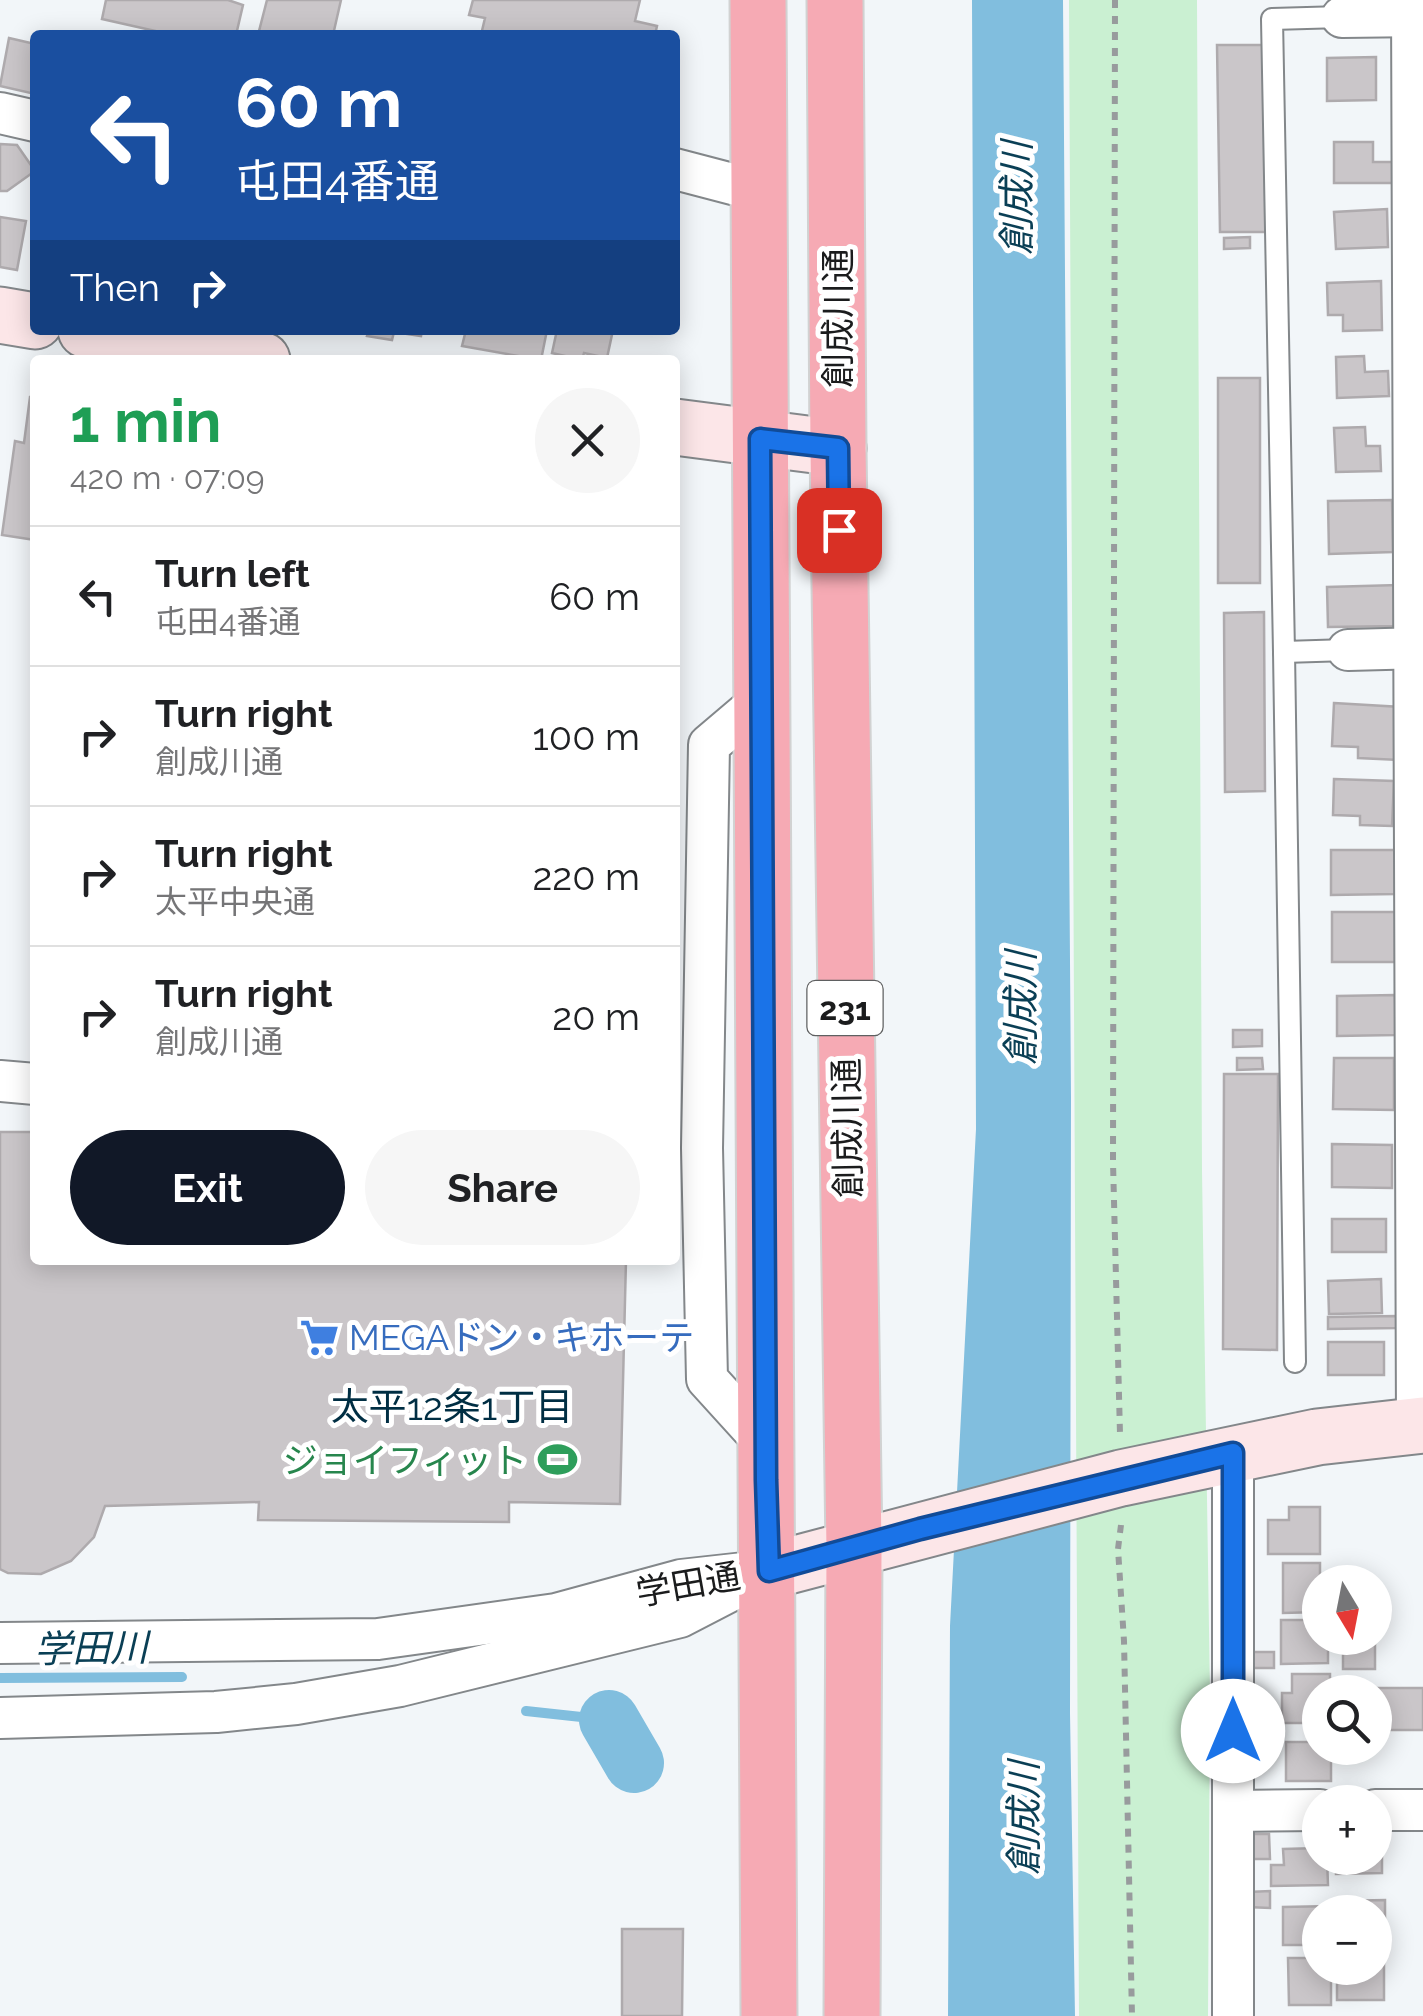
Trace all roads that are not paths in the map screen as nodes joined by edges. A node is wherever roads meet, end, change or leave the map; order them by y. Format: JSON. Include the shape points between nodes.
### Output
{"nodes":[{"id":1,"x":758,"y":0,"type":"edge"},
{"id":2,"x":835,"y":0,"type":"edge"},
{"id":3,"x":1416,"y":11,"type":"edge"},
{"id":4,"x":1342,"y":17,"type":"joint"},
{"id":5,"x":0,"y":113,"type":"edge"},
{"id":6,"x":30,"y":120,"type":"edge"},
{"id":7,"x":680,"y":170,"type":"edge"},
{"id":8,"x":759,"y":191,"type":"junction"},
{"id":9,"x":0,"y":315,"type":"edge"},
{"id":10,"x":30,"y":320,"type":"edge"},
{"id":11,"x":115,"y":335,"type":"edge"},
{"id":12,"x":233,"y":355,"type":"edge"},
{"id":13,"x":680,"y":428,"type":"edge"},
{"id":14,"x":760,"y":439,"type":"junction"},
{"id":15,"x":838,"y":448,"type":"junction"},
{"id":16,"x":1417,"y":648,"type":"edge"},
{"id":17,"x":1348,"y":650,"type":"joint"},
{"id":18,"x":1284,"y":652,"type":"junction"},
{"id":19,"x":762,"y":700,"type":"junction"},
{"id":20,"x":0,"y":1081,"type":"edge"},
{"id":21,"x":30,"y":1084,"type":"edge"},
{"id":22,"x":688,"y":1146,"type":"edge"},
{"id":23,"x":1295,"y":1362,"type":"dead end"},
{"id":24,"x":1420,"y":1425,"type":"edge"},
{"id":25,"x":766,"y":1444,"type":"junction"},
{"id":26,"x":1233,"y":1453,"type":"junction"},
{"id":27,"x":854,"y":1549,"type":"junction"},
{"id":28,"x":769,"y":1571,"type":"junction"},
{"id":29,"x":0,"y":1644,"type":"edge"},
{"id":30,"x":0,"y":1718,"type":"edge"},
{"id":31,"x":1233,"y":1810,"type":"junction"},
{"id":32,"x":1302,"y":1810,"type":"edge"},
{"id":33,"x":1392,"y":1810,"type":"edge"},
{"id":34,"x":1423,"y":1810,"type":"edge"},
{"id":35,"x":769,"y":2016,"type":"edge"},
{"id":36,"x":852,"y":2016,"type":"edge"},
{"id":37,"x":1233,"y":2016,"type":"edge"}],
"edges":[{"from":1,"to":8,"type":"highway","number":"231"},
{"from":2,"to":15,"type":"highway","name":"創成川通","number":"231"},
{"from":3,"to":4,"type":"street"},
{"from":3,"to":16,"type":"street"},
{"from":4,"to":18,"type":"lane","via":[[1272,19]]},
{"from":5,"to":6,"type":"street"},
{"from":7,"to":8,"type":"street"},
{"from":8,"to":14,"type":"highway","number":"231"},
{"from":9,"to":10,"type":"street"},
{"from":11,"to":12,"type":"street"},
{"from":13,"to":14,"type":"street"},
{"from":14,"to":15,"type":"street"},
{"from":14,"to":19,"type":"highway","number":"231"},
{"from":15,"to":27,"type":"highway","name":"創成川通","number":"231"},
{"from":16,"to":17,"type":"street"},
{"from":16,"to":24,"type":"street"},
{"from":17,"to":18,"type":"lane"},
{"from":18,"to":23,"type":"lane"},
{"from":19,"to":22,"type":"street","via":[[709,744]]},
{"from":19,"to":25,"type":"highway","number":"231"},
{"from":20,"to":21,"type":"street"},
{"from":22,"to":25,"type":"street","via":[[708,1379]]},
{"from":24,"to":26,"type":"street"},
{"from":25,"to":28,"type":"highway","number":"231"},
{"from":26,"to":27,"type":"street"},
{"from":26,"to":31,"type":"street"},
{"from":27,"to":28,"type":"street"},
{"from":27,"to":36,"type":"highway","name":"創成川通","number":"231"},
{"from":28,"to":29,"type":"street","name":"学田通","via":[[681,1580],[556,1614],[378,1638]]},
{"from":28,"to":30,"type":"street","name":"学田通","via":[[680,1617],[400,1686],[216,1712]]},
{"from":28,"to":35,"type":"highway","number":"231"},
{"from":31,"to":32,"type":"street"},
{"from":31,"to":37,"type":"street"},
{"from":33,"to":34,"type":"street"}]}
